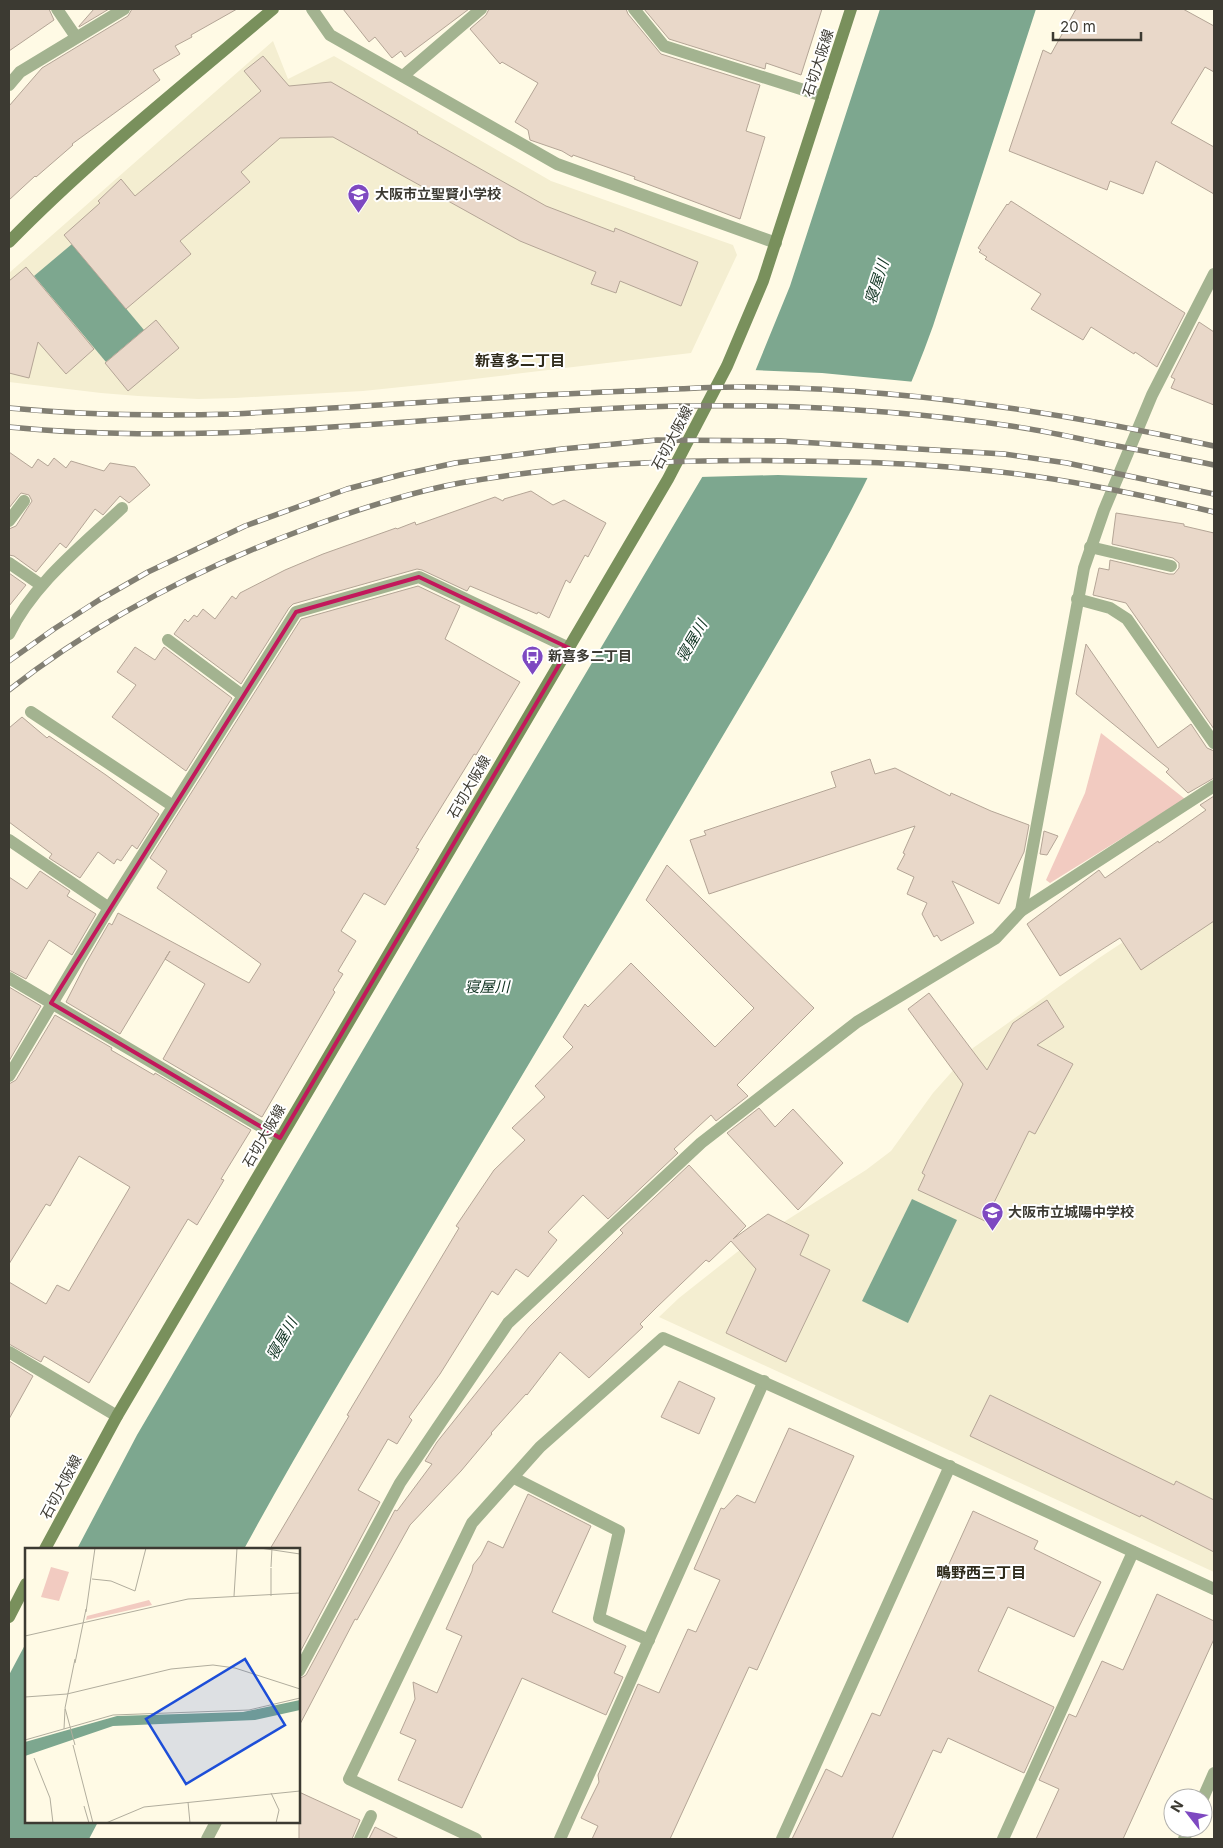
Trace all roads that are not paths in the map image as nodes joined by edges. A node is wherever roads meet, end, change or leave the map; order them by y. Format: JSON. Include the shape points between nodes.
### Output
{"nodes":[{"id":1,"x":57,"y":9,"type":"edge"},
{"id":2,"x":124,"y":9,"type":"edge"},
{"id":3,"x":273,"y":9,"type":"edge"},
{"id":4,"x":312,"y":9,"type":"edge"},
{"id":5,"x":481,"y":9,"type":"edge"},
{"id":6,"x":634,"y":9,"type":"edge"},
{"id":7,"x":851,"y":9,"type":"edge"},
{"id":8,"x":76,"y":37,"type":"junction"},
{"id":9,"x":403,"y":76,"type":"junction"},
{"id":10,"x":9,"y":85,"type":"edge"},
{"id":11,"x":823,"y":96,"type":"junction"},
{"id":12,"x":9,"y":242,"type":"edge"},
{"id":13,"x":776,"y":243,"type":"junction"},
{"id":14,"x":1214,"y":274,"type":"edge"},
{"id":15,"x":24,"y":501,"type":"dead end"},
{"id":16,"x":122,"y":508,"type":"dead end"},
{"id":17,"x":9,"y":521,"type":"edge"},
{"id":18,"x":1090,"y":547,"type":"junction"},
{"id":19,"x":9,"y":563,"type":"edge"},
{"id":20,"x":1171,"y":566,"type":"dead end"},
{"id":21,"x":41,"y":585,"type":"junction"},
{"id":22,"x":1077,"y":599,"type":"junction"},
{"id":23,"x":9,"y":634,"type":"edge"},
{"id":24,"x":168,"y":640,"type":"dead end"},
{"id":25,"x":569,"y":648,"type":"junction"},
{"id":26,"x":242,"y":696,"type":"junction"},
{"id":27,"x":31,"y":712,"type":"dead end"},
{"id":28,"x":1214,"y":744,"type":"edge"},
{"id":29,"x":1214,"y":786,"type":"edge"},
{"id":30,"x":173,"y":806,"type":"junction"},
{"id":31,"x":9,"y":840,"type":"edge"},
{"id":32,"x":109,"y":908,"type":"junction"},
{"id":33,"x":1021,"y":911,"type":"junction"},
{"id":34,"x":9,"y":978,"type":"edge"},
{"id":35,"x":51,"y":1003,"type":"junction"},
{"id":36,"x":9,"y":1076,"type":"edge"},
{"id":37,"x":280,"y":1138,"type":"junction"},
{"id":38,"x":9,"y":1352,"type":"edge"},
{"id":39,"x":764,"y":1381,"type":"junction"},
{"id":40,"x":117,"y":1416,"type":"junction"},
{"id":41,"x":950,"y":1466,"type":"junction"},
{"id":42,"x":514,"y":1478,"type":"junction"},
{"id":43,"x":46,"y":1548,"type":"edge"},
{"id":44,"x":1133,"y":1552,"type":"junction"},
{"id":45,"x":25,"y":1586,"type":"edge"},
{"id":46,"x":1214,"y":1590,"type":"edge"},
{"id":47,"x":9,"y":1617,"type":"edge"},
{"id":48,"x":649,"y":1640,"type":"junction"},
{"id":49,"x":300,"y":1669,"type":"edge"},
{"id":50,"x":1214,"y":1773,"type":"edge"},
{"id":51,"x":1207,"y":1788,"type":"edge"},
{"id":52,"x":371,"y":1816,"type":"dead end"},
{"id":53,"x":215,"y":1823,"type":"edge"},
{"id":54,"x":207,"y":1839,"type":"edge"},
{"id":55,"x":360,"y":1839,"type":"edge"},
{"id":56,"x":476,"y":1839,"type":"edge"},
{"id":57,"x":560,"y":1839,"type":"edge"},
{"id":58,"x":782,"y":1839,"type":"edge"},
{"id":59,"x":1003,"y":1839,"type":"edge"}],
"edges":[{"from":1,"to":8,"type":"street"},
{"from":2,"to":8,"type":"street"},
{"from":3,"to":12,"type":"main road","via":[[103,154]]},
{"from":4,"to":9,"type":"street","via":[[330,35]]},
{"from":5,"to":9,"type":"street"},
{"from":6,"to":11,"type":"street","via":[[664,46]]},
{"from":7,"to":11,"type":"main road","name":"石切大阪線"},
{"from":8,"to":10,"type":"street","via":[[20,72]]},
{"from":9,"to":13,"type":"street","via":[[557,164]]},
{"from":11,"to":13,"type":"main road","name":"石切大阪線"},
{"from":13,"to":25,"type":"main road","name":"石切大阪線","via":[[727,366],[668,479]]},
{"from":14,"to":18,"type":"street","via":[[1152,395]]},
{"from":15,"to":17,"type":"street"},
{"from":16,"to":21,"type":"street"},
{"from":18,"to":20,"type":"street"},
{"from":18,"to":22,"type":"street"},
{"from":19,"to":21,"type":"street"},
{"from":21,"to":23,"type":"street"},
{"from":22,"to":28,"type":"street","via":[[1110,608],[1127,619]]},
{"from":22,"to":33,"type":"street"},
{"from":24,"to":26,"type":"street"},
{"from":25,"to":26,"type":"street","via":[[419,577],[296,612]]},
{"from":25,"to":37,"type":"main road","name":"石切大阪線"},
{"from":26,"to":30,"type":"street"},
{"from":27,"to":30,"type":"street"},
{"from":29,"to":33,"type":"street"},
{"from":30,"to":32,"type":"street"},
{"from":31,"to":32,"type":"street"},
{"from":32,"to":35,"type":"street"},
{"from":33,"to":49,"type":"street","via":[[996,938],[856,1022],[701,1143],[508,1323],[400,1483]]},
{"from":34,"to":35,"type":"street"},
{"from":35,"to":36,"type":"street"},
{"from":35,"to":37,"type":"street"},
{"from":37,"to":40,"type":"main road","name":"石切大阪線"},
{"from":38,"to":40,"type":"street"},
{"from":39,"to":41,"type":"street"},
{"from":39,"to":42,"type":"street","via":[[663,1338],[540,1447]]},
{"from":39,"to":48,"type":"street"},
{"from":40,"to":43,"type":"main road","name":"石切大阪線"},
{"from":41,"to":44,"type":"street"},
{"from":41,"to":58,"type":"street"},
{"from":42,"to":48,"type":"street","via":[[619,1531],[599,1618]]},
{"from":42,"to":56,"type":"street","via":[[472,1523],[349,1779]]},
{"from":44,"to":46,"type":"street"},
{"from":44,"to":59,"type":"street"},
{"from":45,"to":47,"type":"main road"},
{"from":48,"to":57,"type":"street"},
{"from":50,"to":51,"type":"street"},
{"from":52,"to":55,"type":"street"},
{"from":53,"to":54,"type":"street"}]}
